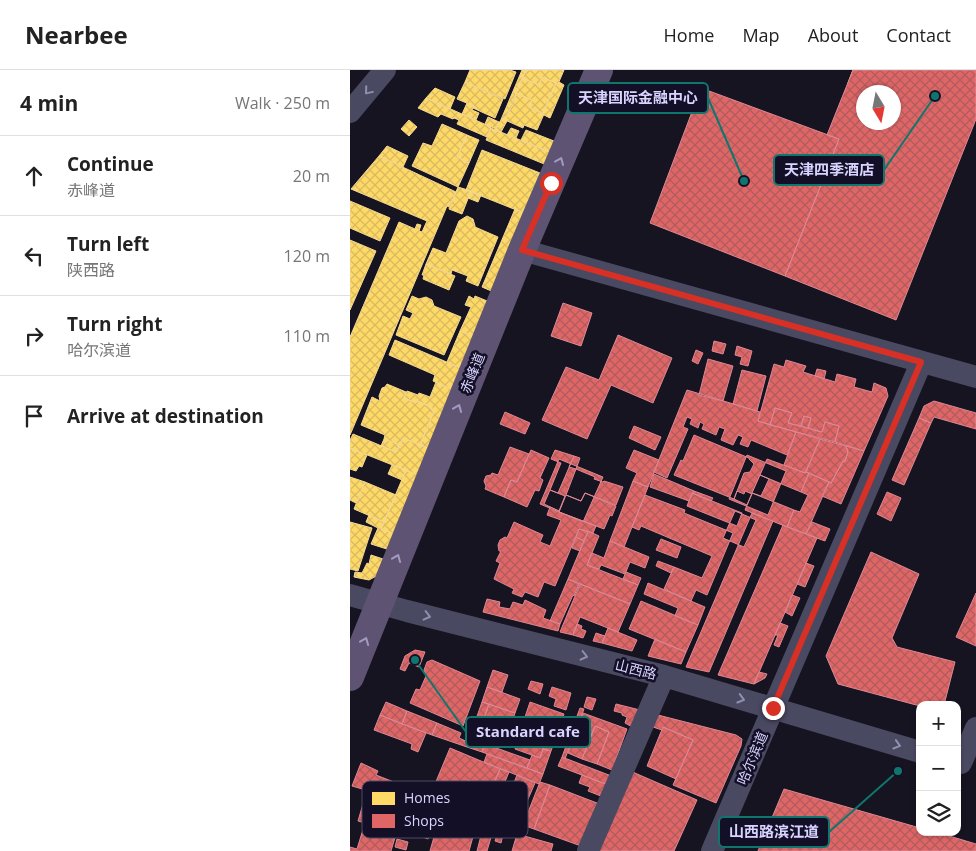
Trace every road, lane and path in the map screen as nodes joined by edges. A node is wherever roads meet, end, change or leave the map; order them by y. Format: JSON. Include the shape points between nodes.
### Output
{"nodes":[{"id":1,"x":385,"y":70,"type":"edge"},
{"id":2,"x":599,"y":70,"type":"edge"},
{"id":3,"x":350,"y":112,"type":"edge"},
{"id":4,"x":522,"y":250,"type":"junction"},
{"id":5,"x":921,"y":362,"type":"junction"},
{"id":6,"x":976,"y":377,"type":"edge"},
{"id":7,"x":350,"y":595,"type":"edge"},
{"id":8,"x":380,"y":604,"type":"junction"},
{"id":9,"x":664,"y":676,"type":"junction"},
{"id":10,"x":350,"y":677,"type":"edge"},
{"id":11,"x":773,"y":708,"type":"junction"},
{"id":12,"x":976,"y":728,"type":"edge"},
{"id":13,"x":916,"y":751,"type":"edge"},
{"id":14,"x":965,"y":764,"type":"edge"},
{"id":15,"x":588,"y":851,"type":"edge"},
{"id":16,"x":712,"y":851,"type":"edge"}],
"edges":[{"from":1,"to":3,"type":"street","one_way":true},
{"from":4,"to":2,"type":"main road","name":"赤峰道","one_way":true},
{"from":4,"to":5,"type":"street"},
{"from":8,"to":4,"type":"main road","name":"赤峰道","one_way":true},
{"from":5,"to":6,"type":"street"},
{"from":5,"to":11,"type":"street","name":"哈尔滨道"},
{"from":7,"to":8,"type":"street","name":"山西路"},
{"from":8,"to":9,"type":"street","name":"山西路","one_way":true},
{"from":10,"to":8,"type":"main road","name":"赤峰道","one_way":true},
{"from":9,"to":11,"type":"street","name":"山西路","one_way":true},
{"from":9,"to":15,"type":"street"},
{"from":11,"to":13,"type":"street","name":"山西路","one_way":true},
{"from":11,"to":16,"type":"street","name":"哈尔滨道"},
{"from":12,"to":14,"type":"street"}]}
